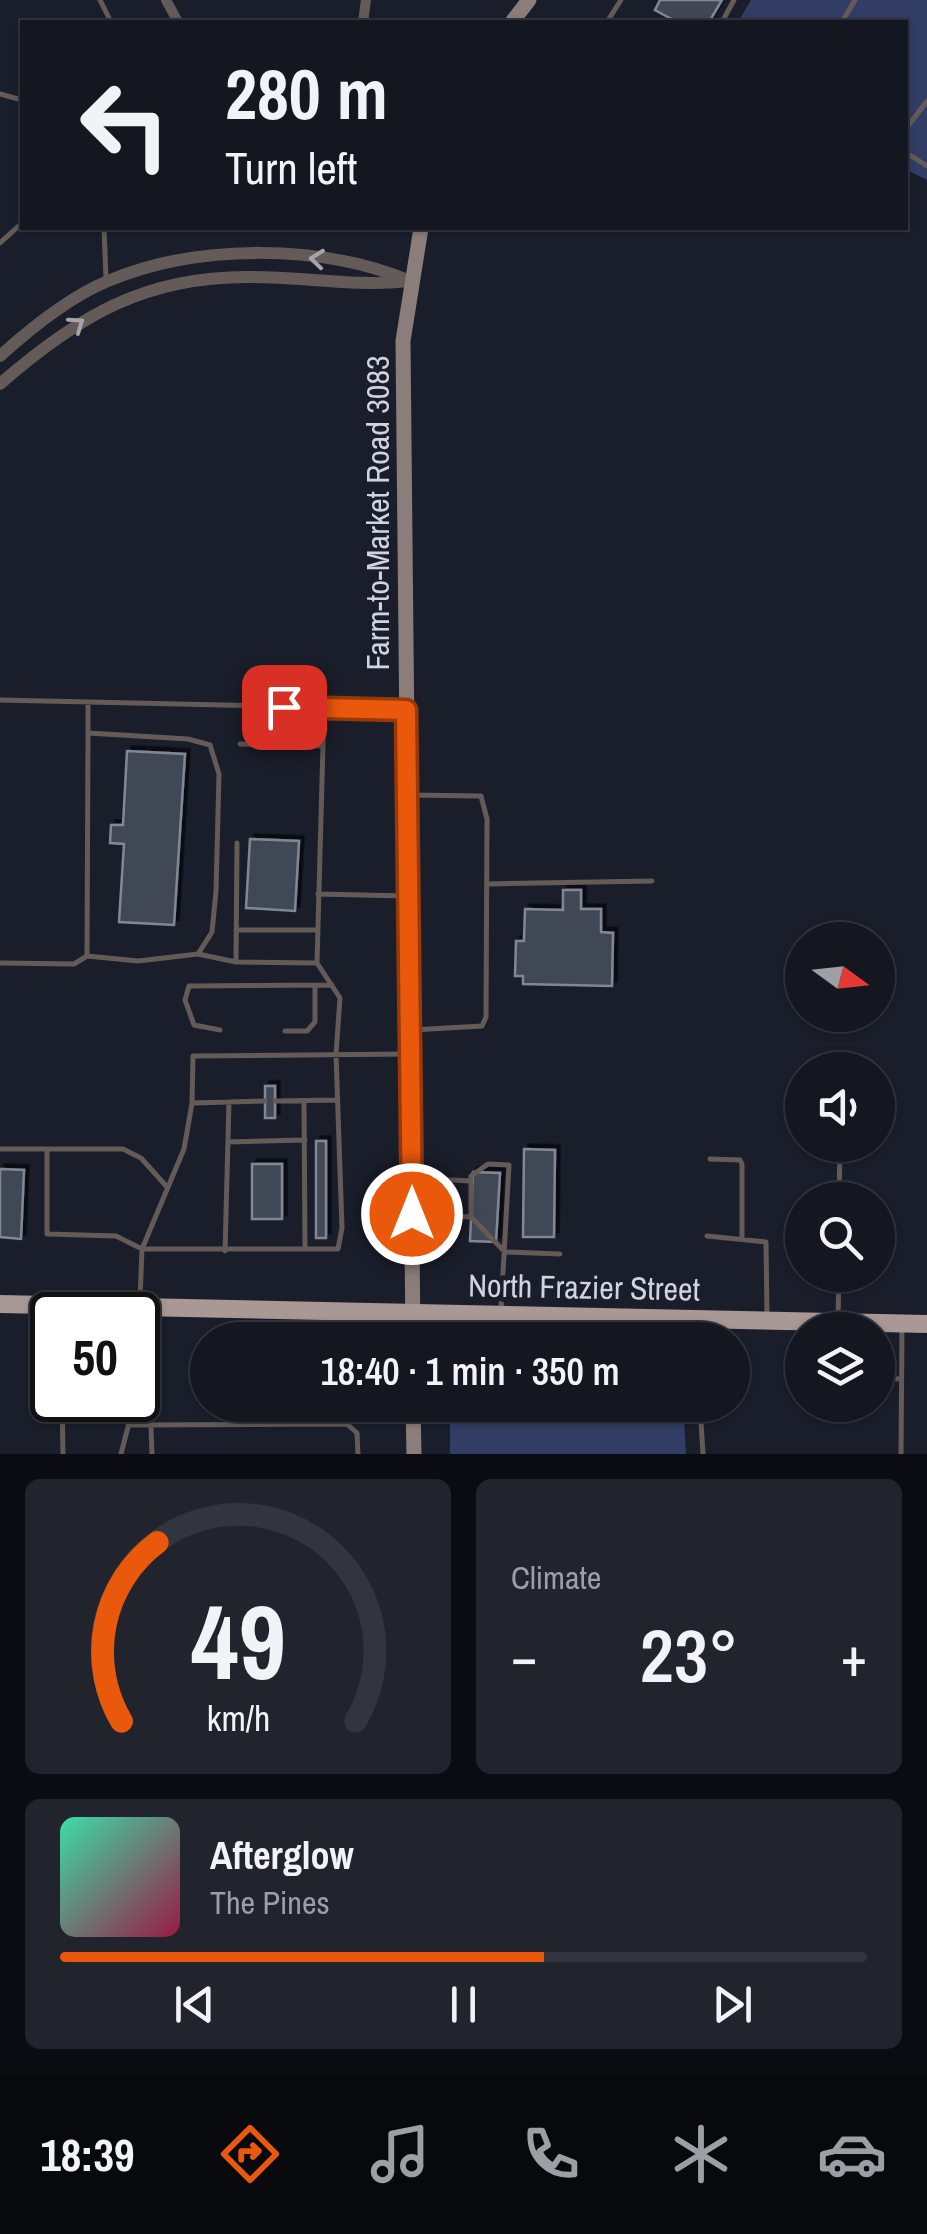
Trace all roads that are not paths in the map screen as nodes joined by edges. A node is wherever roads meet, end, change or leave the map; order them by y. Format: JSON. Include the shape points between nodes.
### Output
{"nodes":[{"id":1,"x":529,"y":0,"type":"edge"},
{"id":2,"x":514,"y":20,"type":"edge"},
{"id":3,"x":927,"y":101,"type":"edge"},
{"id":4,"x":908,"y":126,"type":"edge"},
{"id":5,"x":20,"y":225,"type":"edge"},
{"id":6,"x":104,"y":230,"type":"edge"},
{"id":7,"x":421,"y":230,"type":"edge"},
{"id":8,"x":0,"y":242,"type":"edge"},
{"id":9,"x":107,"y":281,"type":"junction"},
{"id":10,"x":410,"y":281,"type":"junction"},
{"id":11,"x":116,"y":301,"type":"junction"},
{"id":12,"x":0,"y":356,"type":"edge"},
{"id":13,"x":0,"y":384,"type":"edge"},
{"id":14,"x":0,"y":700,"type":"edge"},
{"id":15,"x":88,"y":702,"type":"junction"},
{"id":16,"x":324,"y":708,"type":"junction"},
{"id":17,"x":406,"y":710,"type":"junction"},
{"id":18,"x":88,"y":733,"type":"junction"},
{"id":19,"x":240,"y":744,"type":"dead end"},
{"id":20,"x":322,"y":746,"type":"junction"},
{"id":21,"x":407,"y":795,"type":"junction"},
{"id":22,"x":237,"y":843,"type":"dead end"},
{"id":23,"x":652,"y":881,"type":"dead end"},
{"id":24,"x":487,"y":884,"type":"junction"},
{"id":25,"x":318,"y":894,"type":"junction"},
{"id":26,"x":409,"y":896,"type":"junction"},
{"id":27,"x":236,"y":930,"type":"junction"},
{"id":28,"x":317,"y":930,"type":"junction"},
{"id":29,"x":198,"y":954,"type":"junction"},
{"id":30,"x":88,"y":956,"type":"junction"},
{"id":31,"x":0,"y":962,"type":"edge"},
{"id":32,"x":236,"y":962,"type":"junction"},
{"id":33,"x":317,"y":963,"type":"junction"},
{"id":34,"x":316,"y":985,"type":"junction"},
{"id":35,"x":334,"y":985,"type":"junction"},
{"id":36,"x":220,"y":1030,"type":"dead end"},
{"id":37,"x":410,"y":1030,"type":"junction"},
{"id":38,"x":285,"y":1031,"type":"dead end"},
{"id":39,"x":336,"y":1054,"type":"junction"},
{"id":40,"x":410,"y":1054,"type":"junction"},
{"id":41,"x":275,"y":1100,"type":"dead end"},
{"id":42,"x":304,"y":1100,"type":"junction"},
{"id":43,"x":338,"y":1100,"type":"junction"},
{"id":44,"x":229,"y":1102,"type":"junction"},
{"id":45,"x":265,"y":1102,"type":"dead end"},
{"id":46,"x":192,"y":1103,"type":"junction"},
{"id":47,"x":305,"y":1140,"type":"junction"},
{"id":48,"x":228,"y":1142,"type":"junction"},
{"id":49,"x":0,"y":1148,"type":"edge"},
{"id":50,"x":47,"y":1149,"type":"junction"},
{"id":51,"x":710,"y":1159,"type":"dead end"},
{"id":52,"x":412,"y":1178,"type":"junction"},
{"id":53,"x":471,"y":1181,"type":"junction"},
{"id":54,"x":168,"y":1188,"type":"junction"},
{"id":55,"x":412,"y":1214,"type":"junction"},
{"id":56,"x":472,"y":1216,"type":"junction"},
{"id":57,"x":706,"y":1236,"type":"dead end"},
{"id":58,"x":742,"y":1238,"type":"junction"},
{"id":59,"x":142,"y":1249,"type":"junction"},
{"id":60,"x":306,"y":1250,"type":"junction"},
{"id":61,"x":225,"y":1251,"type":"junction"},
{"id":62,"x":506,"y":1252,"type":"junction"},
{"id":63,"x":560,"y":1254,"type":"dead end"},
{"id":64,"x":141,"y":1292,"type":"edge"},
{"id":65,"x":0,"y":1304,"type":"edge"},
{"id":66,"x":30,"y":1307,"type":"edge"},
{"id":67,"x":160,"y":1308,"type":"edge"},
{"id":68,"x":413,"y":1313,"type":"junction"},
{"id":69,"x":501,"y":1315,"type":"junction"},
{"id":70,"x":696,"y":1319,"type":"junction"},
{"id":71,"x":768,"y":1320,"type":"junction"},
{"id":72,"x":785,"y":1320,"type":"edge"},
{"id":73,"x":413,"y":1322,"type":"edge"},
{"id":74,"x":696,"y":1322,"type":"edge"},
{"id":75,"x":895,"y":1323,"type":"edge"},
{"id":76,"x":902,"y":1323,"type":"junction"},
{"id":77,"x":927,"y":1324,"type":"edge"},
{"id":78,"x":895,"y":1379,"type":"edge"},
{"id":79,"x":901,"y":1379,"type":"junction"},
{"id":80,"x":63,"y":1422,"type":"edge"},
{"id":81,"x":131,"y":1422,"type":"edge"},
{"id":82,"x":414,"y":1422,"type":"edge"},
{"id":83,"x":701,"y":1422,"type":"edge"},
{"id":84,"x":130,"y":1425,"type":"junction"},
{"id":85,"x":152,"y":1428,"type":"junction"},
{"id":86,"x":64,"y":1454,"type":"edge"},
{"id":87,"x":121,"y":1454,"type":"edge"},
{"id":88,"x":152,"y":1454,"type":"edge"},
{"id":89,"x":358,"y":1454,"type":"edge"},
{"id":90,"x":414,"y":1454,"type":"edge"},
{"id":91,"x":703,"y":1454,"type":"edge"},
{"id":92,"x":901,"y":1454,"type":"edge"}],
"edges":[{"from":1,"to":2,"type":"main road"},
{"from":3,"to":4,"type":"lane"},
{"from":5,"to":8,"type":"lane"},
{"from":6,"to":9,"type":"lane"},
{"from":7,"to":10,"type":"main road","name":"Farm-to-Market Road 3083"},
{"from":10,"to":9,"type":"street","one_way":true,"via":[[370,264],[250,255],[163,262]]},
{"from":9,"to":11,"type":"street"},
{"from":9,"to":12,"type":"street"},
{"from":10,"to":11,"type":"street","via":[[366,286],[250,276],[168,284]]},
{"from":10,"to":17,"type":"main road","name":"Farm-to-Market Road 3083","via":[[402,360]]},
{"from":13,"to":11,"type":"street","one_way":true},
{"from":14,"to":15,"type":"lane"},
{"from":15,"to":16,"type":"lane"},
{"from":15,"to":18,"type":"lane"},
{"from":16,"to":17,"type":"lane"},
{"from":16,"to":20,"type":"lane"},
{"from":17,"to":21,"type":"main road","name":"Farm-to-Market Road 3083"},
{"from":18,"to":29,"type":"lane","via":[[210,745],[219,774],[216,891],[212,932]]},
{"from":18,"to":30,"type":"lane"},
{"from":19,"to":20,"type":"lane"},
{"from":20,"to":25,"type":"lane"},
{"from":21,"to":24,"type":"lane","via":[[481,796]]},
{"from":21,"to":26,"type":"main road","name":"Farm-to-Market Road 3083"},
{"from":22,"to":27,"type":"lane"},
{"from":23,"to":24,"type":"lane"},
{"from":24,"to":37,"type":"lane","via":[[482,1026]]},
{"from":25,"to":26,"type":"lane"},
{"from":25,"to":28,"type":"lane"},
{"from":26,"to":37,"type":"main road","name":"Farm-to-Market Road 3083"},
{"from":27,"to":28,"type":"lane"},
{"from":27,"to":32,"type":"lane"},
{"from":28,"to":33,"type":"lane"},
{"from":29,"to":30,"type":"lane","via":[[138,961]]},
{"from":29,"to":32,"type":"lane"},
{"from":30,"to":31,"type":"lane","via":[[74,964]]},
{"from":32,"to":33,"type":"lane"},
{"from":33,"to":35,"type":"lane"},
{"from":34,"to":35,"type":"lane"},
{"from":34,"to":36,"type":"lane","via":[[189,986],[188,1017]]},
{"from":34,"to":38,"type":"lane","via":[[315,1022],[307,1031]]},
{"from":35,"to":39,"type":"lane","via":[[340,998]]},
{"from":37,"to":40,"type":"main road","name":"Farm-to-Market Road 3083"},
{"from":39,"to":40,"type":"lane"},
{"from":39,"to":43,"type":"lane"},
{"from":39,"to":46,"type":"lane","via":[[193,1056]]},
{"from":40,"to":52,"type":"main road","name":"Farm-to-Market Road 3083"},
{"from":41,"to":42,"type":"lane"},
{"from":42,"to":43,"type":"lane"},
{"from":42,"to":47,"type":"lane"},
{"from":43,"to":60,"type":"lane","via":[[338,1249]]},
{"from":44,"to":45,"type":"lane"},
{"from":44,"to":46,"type":"lane"},
{"from":44,"to":48,"type":"lane"},
{"from":46,"to":54,"type":"lane"},
{"from":47,"to":48,"type":"lane"},
{"from":47,"to":60,"type":"lane"},
{"from":48,"to":61,"type":"lane"},
{"from":49,"to":50,"type":"lane"},
{"from":50,"to":54,"type":"lane","via":[[132,1152]]},
{"from":50,"to":59,"type":"lane","via":[[47,1234],[116,1236]]},
{"from":51,"to":58,"type":"lane","via":[[742,1164]]},
{"from":52,"to":53,"type":"lane"},
{"from":52,"to":55,"type":"main road","name":"Farm-to-Market Road 3083"},
{"from":53,"to":56,"type":"lane"},
{"from":53,"to":62,"type":"lane","via":[[488,1164],[509,1164]]},
{"from":54,"to":59,"type":"lane"},
{"from":55,"to":56,"type":"lane"},
{"from":55,"to":68,"type":"main road","name":"Farm-to-Market Road 3083"},
{"from":56,"to":62,"type":"lane"},
{"from":57,"to":58,"type":"lane"},
{"from":58,"to":71,"type":"lane","via":[[766,1242]]},
{"from":59,"to":61,"type":"lane"},
{"from":59,"to":64,"type":"lane"},
{"from":60,"to":61,"type":"lane"},
{"from":62,"to":63,"type":"lane"},
{"from":62,"to":69,"type":"lane"},
{"from":65,"to":66,"type":"main road","name":"North Frazier Street"},
{"from":67,"to":68,"type":"main road","name":"North Frazier Street"},
{"from":68,"to":69,"type":"main road","name":"North Frazier Street"},
{"from":68,"to":73,"type":"main road","name":"Farm-to-Market Road 3083"},
{"from":69,"to":70,"type":"main road","name":"North Frazier Street"},
{"from":70,"to":71,"type":"main road","name":"North Frazier Street"},
{"from":70,"to":74,"type":"lane"},
{"from":71,"to":72,"type":"main road","name":"North Frazier Street"},
{"from":75,"to":76,"type":"main road","name":"North Frazier Street"},
{"from":76,"to":77,"type":"main road","name":"North Frazier Street"},
{"from":76,"to":79,"type":"lane"},
{"from":78,"to":79,"type":"lane"},
{"from":79,"to":92,"type":"lane"},
{"from":80,"to":86,"type":"lane"},
{"from":81,"to":84,"type":"lane"},
{"from":82,"to":90,"type":"main road"},
{"from":83,"to":91,"type":"lane"},
{"from":84,"to":85,"type":"lane"},
{"from":84,"to":87,"type":"lane"},
{"from":85,"to":88,"type":"lane"},
{"from":85,"to":89,"type":"lane","via":[[347,1424],[357,1432]]}]}
